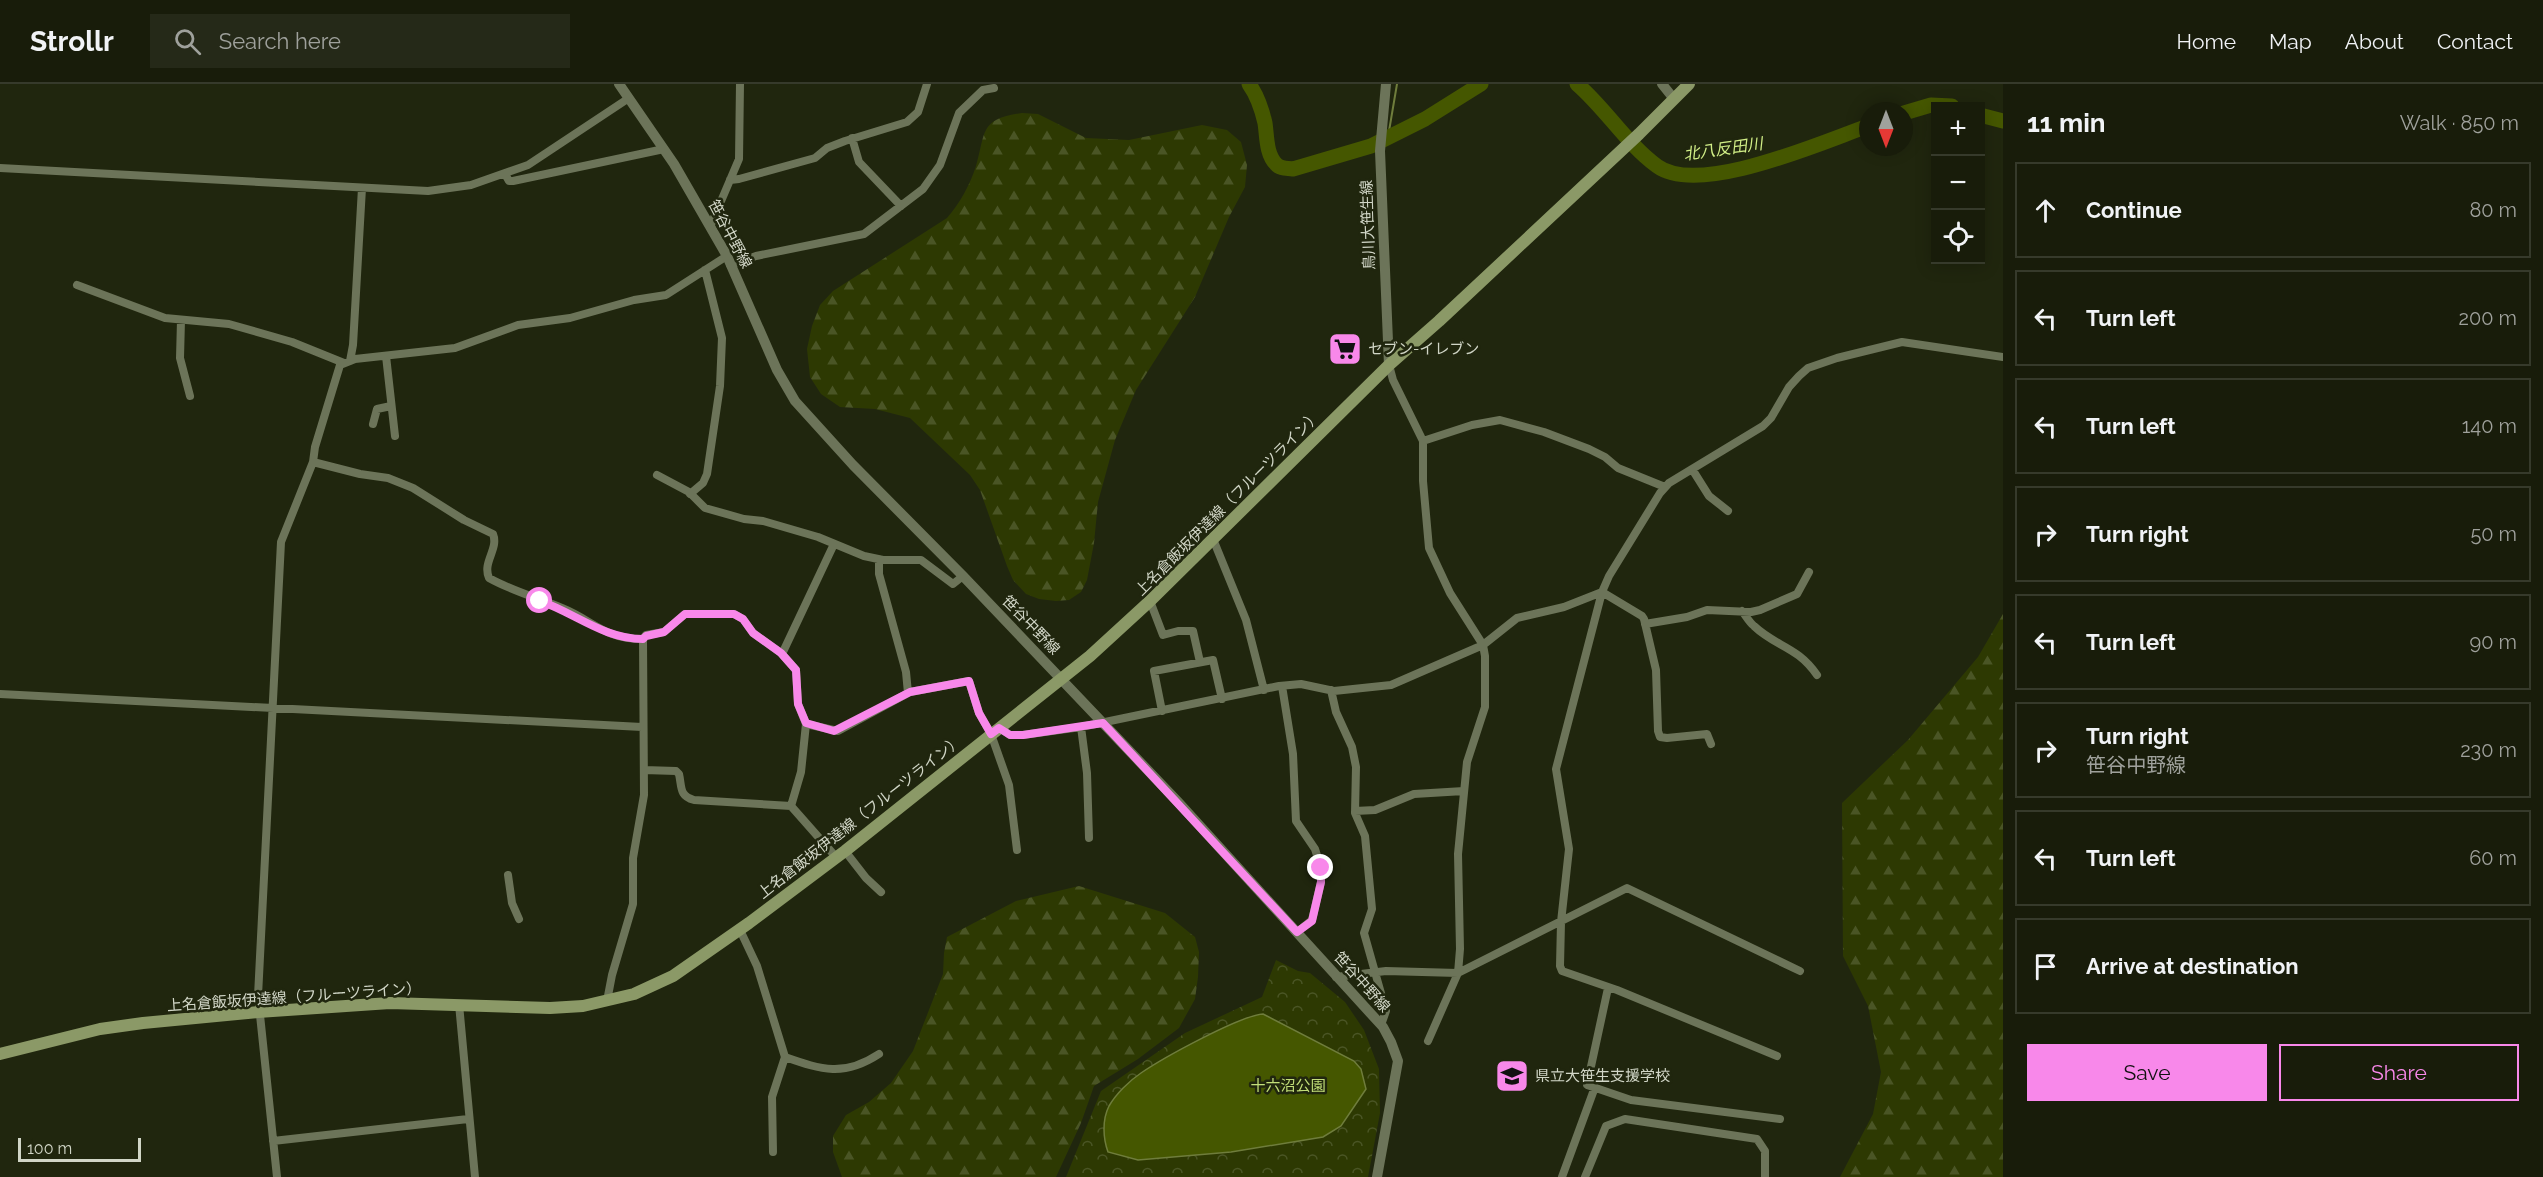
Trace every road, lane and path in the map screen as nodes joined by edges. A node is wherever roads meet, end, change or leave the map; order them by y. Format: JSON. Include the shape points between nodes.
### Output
{"nodes":[{"id":1,"x":619,"y":84,"type":"edge"},
{"id":2,"x":740,"y":84,"type":"edge"},
{"id":3,"x":927,"y":84,"type":"edge"},
{"id":4,"x":1386,"y":84,"type":"edge"},
{"id":5,"x":1662,"y":84,"type":"edge"},
{"id":6,"x":1689,"y":84,"type":"edge"},
{"id":7,"x":994,"y":88,"type":"dead end"},
{"id":8,"x":629,"y":98,"type":"junction"},
{"id":9,"x":1674,"y":99,"type":"junction"},
{"id":10,"x":852,"y":138,"type":"junction"},
{"id":11,"x":664,"y":149,"type":"junction"},
{"id":12,"x":0,"y":168,"type":"edge"},
{"id":13,"x":505,"y":174,"type":"junction"},
{"id":14,"x":730,"y":180,"type":"junction"},
{"id":15,"x":362,"y":188,"type":"junction"},
{"id":16,"x":901,"y":206,"type":"junction"},
{"id":17,"x":710,"y":227,"type":"junction"},
{"id":18,"x":729,"y":261,"type":"junction"},
{"id":19,"x":705,"y":270,"type":"junction"},
{"id":20,"x":77,"y":285,"type":"dead end"},
{"id":21,"x":181,"y":320,"type":"junction"},
{"id":22,"x":386,"y":356,"type":"junction"},
{"id":23,"x":2003,"y":357,"type":"edge"},
{"id":24,"x":347,"y":362,"type":"junction"},
{"id":25,"x":1389,"y":365,"type":"junction"},
{"id":26,"x":190,"y":396,"type":"dead end"},
{"id":27,"x":391,"y":405,"type":"junction"},
{"id":28,"x":373,"y":424,"type":"dead end"},
{"id":29,"x":395,"y":435,"type":"dead end"},
{"id":30,"x":1423,"y":441,"type":"junction"},
{"id":31,"x":313,"y":462,"type":"junction"},
{"id":32,"x":1692,"y":469,"type":"junction"},
{"id":33,"x":657,"y":475,"type":"dead end"},
{"id":34,"x":1665,"y":487,"type":"junction"},
{"id":35,"x":690,"y":494,"type":"junction"},
{"id":36,"x":1728,"y":511,"type":"dead end"},
{"id":37,"x":1213,"y":539,"type":"junction"},
{"id":38,"x":834,"y":544,"type":"junction"},
{"id":39,"x":879,"y":559,"type":"junction"},
{"id":40,"x":1809,"y":572,"type":"dead end"},
{"id":41,"x":963,"y":576,"type":"junction"},
{"id":42,"x":1602,"y":592,"type":"junction"},
{"id":43,"x":1150,"y":601,"type":"junction"},
{"id":44,"x":1742,"y":611,"type":"junction"},
{"id":45,"x":1645,"y":624,"type":"junction"},
{"id":46,"x":643,"y":639,"type":"junction"},
{"id":47,"x":1483,"y":645,"type":"junction"},
{"id":48,"x":782,"y":654,"type":"junction"},
{"id":49,"x":1200,"y":662,"type":"junction"},
{"id":50,"x":1817,"y":675,"type":"dead end"},
{"id":51,"x":1062,"y":679,"type":"junction"},
{"id":52,"x":1282,"y":686,"type":"junction"},
{"id":53,"x":1264,"y":690,"type":"junction"},
{"id":54,"x":1331,"y":690,"type":"junction"},
{"id":55,"x":909,"y":693,"type":"junction"},
{"id":56,"x":0,"y":694,"type":"edge"},
{"id":57,"x":1222,"y":699,"type":"junction"},
{"id":58,"x":273,"y":708,"type":"junction"},
{"id":59,"x":1162,"y":711,"type":"junction"},
{"id":60,"x":806,"y":723,"type":"junction"},
{"id":61,"x":1103,"y":723,"type":"junction"},
{"id":62,"x":642,"y":727,"type":"junction"},
{"id":63,"x":1081,"y":727,"type":"junction"},
{"id":64,"x":995,"y":731,"type":"junction"},
{"id":65,"x":1711,"y":744,"type":"dead end"},
{"id":66,"x":644,"y":770,"type":"junction"},
{"id":67,"x":1464,"y":791,"type":"junction"},
{"id":68,"x":791,"y":806,"type":"junction"},
{"id":69,"x":1354,"y":811,"type":"junction"},
{"id":70,"x":1089,"y":838,"type":"dead end"},
{"id":71,"x":1017,"y":850,"type":"dead end"},
{"id":72,"x":841,"y":854,"type":"junction"},
{"id":73,"x":508,"y":875,"type":"dead end"},
{"id":74,"x":881,"y":892,"type":"dead end"},
{"id":75,"x":519,"y":919,"type":"dead end"},
{"id":76,"x":1561,"y":922,"type":"junction"},
{"id":77,"x":740,"y":930,"type":"junction"},
{"id":78,"x":1297,"y":932,"type":"junction"},
{"id":79,"x":1800,"y":971,"type":"dead end"},
{"id":80,"x":1377,"y":972,"type":"junction"},
{"id":81,"x":1458,"y":972,"type":"junction"},
{"id":82,"x":1336,"y":977,"type":"junction"},
{"id":83,"x":1608,"y":988,"type":"junction"},
{"id":84,"x":607,"y":1001,"type":"junction"},
{"id":85,"x":459,"y":1004,"type":"junction"},
{"id":86,"x":258,"y":1012,"type":"junction"},
{"id":87,"x":1381,"y":1025,"type":"junction"},
{"id":88,"x":1428,"y":1041,"type":"dead end"},
{"id":89,"x":0,"y":1054,"type":"edge"},
{"id":90,"x":879,"y":1054,"type":"dead end"},
{"id":91,"x":1777,"y":1056,"type":"dead end"},
{"id":92,"x":785,"y":1057,"type":"junction"},
{"id":93,"x":1594,"y":1087,"type":"junction"},
{"id":94,"x":468,"y":1119,"type":"junction"},
{"id":95,"x":1780,"y":1119,"type":"dead end"},
{"id":96,"x":273,"y":1141,"type":"junction"},
{"id":97,"x":773,"y":1152,"type":"dead end"},
{"id":98,"x":277,"y":1177,"type":"edge"},
{"id":99,"x":475,"y":1177,"type":"edge"},
{"id":100,"x":1377,"y":1177,"type":"edge"},
{"id":101,"x":1562,"y":1177,"type":"edge"},
{"id":102,"x":1585,"y":1177,"type":"edge"},
{"id":103,"x":1765,"y":1177,"type":"edge"}],
"edges":[{"from":1,"to":8,"type":"street","name":"笹谷中野線"},
{"from":2,"to":14,"type":"street","via":[[741,147]]},
{"from":3,"to":10,"type":"street","via":[[914,118],[899,126]]},
{"from":4,"to":25,"type":"street","name":"鳥川大笹生線","via":[[1380,151]]},
{"from":5,"to":9,"type":"street"},
{"from":6,"to":9,"type":"main road","name":"上名倉飯坂伊達線（フルーツライン）"},
{"from":7,"to":16,"type":"street","via":[[983,90],[959,113],[937,171],[923,189]]},
{"from":8,"to":11,"type":"street","name":"笹谷中野線"},
{"from":8,"to":13,"type":"street","via":[[555,149]]},
{"from":9,"to":25,"type":"main road","name":"上名倉飯坂伊達線（フルーツライン）"},
{"from":10,"to":14,"type":"street","via":[[827,148],[815,158]]},
{"from":10,"to":16,"type":"street","via":[[859,162]]},
{"from":11,"to":13,"type":"street","via":[[513,181]]},
{"from":11,"to":17,"type":"street","name":"笹谷中野線"},
{"from":12,"to":15,"type":"street"},
{"from":13,"to":15,"type":"street","via":[[471,185],[428,191]]},
{"from":14,"to":17,"type":"street"},
{"from":15,"to":24,"type":"street","via":[[353,345]]},
{"from":16,"to":18,"type":"street","via":[[864,234]]},
{"from":17,"to":18,"type":"street","name":"笹谷中野線"},
{"from":18,"to":19,"type":"street"},
{"from":18,"to":41,"type":"street","name":"笹谷中野線","via":[[777,370],[795,401]]},
{"from":19,"to":22,"type":"street","via":[[666,294],[570,318],[518,325],[455,348]]},
{"from":19,"to":35,"type":"street","via":[[722,338],[720,386],[707,474]]},
{"from":20,"to":21,"type":"street","via":[[165,318]]},
{"from":21,"to":24,"type":"street","via":[[229,324]]},
{"from":21,"to":26,"type":"street","via":[[180,358]]},
{"from":22,"to":24,"type":"street"},
{"from":22,"to":27,"type":"street"},
{"from":23,"to":32,"type":"street","via":[[1902,342],[1823,362],[1799,376],[1763,426]]},
{"from":24,"to":31,"type":"street","via":[[340,365]]},
{"from":25,"to":30,"type":"street"},
{"from":25,"to":37,"type":"main road","name":"上名倉飯坂伊達線（フルーツライン）"},
{"from":27,"to":28,"type":"street","via":[[377,409]]},
{"from":27,"to":29,"type":"street"},
{"from":30,"to":34,"type":"street","via":[[1500,420],[1580,446],[1605,457],[1618,468]]},
{"from":30,"to":47,"type":"street","via":[[1429,548],[1450,593]]},
{"from":31,"to":46,"type":"street","via":[[388,478],[425,493],[493,534],[495,542],[486,568],[489,578],[564,609],[610,635]]},
{"from":31,"to":58,"type":"street","via":[[281,542]]},
{"from":32,"to":34,"type":"street"},
{"from":32,"to":36,"type":"street","via":[[1709,496]]},
{"from":33,"to":35,"type":"street"},
{"from":34,"to":42,"type":"street"},
{"from":35,"to":38,"type":"street","via":[[705,508]]},
{"from":37,"to":43,"type":"main road","name":"上名倉飯坂伊達線（フルーツライン）"},
{"from":37,"to":53,"type":"street","via":[[1246,620]]},
{"from":38,"to":39,"type":"street"},
{"from":38,"to":48,"type":"street"},
{"from":39,"to":41,"type":"street","via":[[921,560],[953,584]]},
{"from":39,"to":55,"type":"street","via":[[879,574]]},
{"from":40,"to":44,"type":"street","via":[[1797,594],[1760,610]]},
{"from":41,"to":51,"type":"street","name":"笹谷中野線"},
{"from":42,"to":45,"type":"street","via":[[1642,616]]},
{"from":42,"to":47,"type":"street","via":[[1564,607],[1517,618]]},
{"from":42,"to":76,"type":"street","via":[[1556,769],[1569,849]]},
{"from":43,"to":49,"type":"street","via":[[1163,635],[1193,631]]},
{"from":43,"to":51,"type":"main road","name":"上名倉飯坂伊達線（フルーツライン）"},
{"from":44,"to":45,"type":"street","via":[[1707,610]]},
{"from":44,"to":50,"type":"street","via":[[1754,626],[1794,650]]},
{"from":45,"to":65,"type":"street","via":[[1656,670],[1660,736],[1707,734]]},
{"from":46,"to":48,"type":"street","via":[[664,632],[685,614],[734,614]]},
{"from":46,"to":62,"type":"street"},
{"from":47,"to":54,"type":"street","via":[[1391,685]]},
{"from":47,"to":67,"type":"street","via":[[1485,707],[1467,762]]},
{"from":48,"to":60,"type":"street","via":[[798,673],[798,704]]},
{"from":49,"to":57,"type":"street","via":[[1213,660]]},
{"from":49,"to":59,"type":"street","via":[[1154,671]]},
{"from":51,"to":61,"type":"street","name":"笹谷中野線"},
{"from":51,"to":64,"type":"main road","name":"上名倉飯坂伊達線（フルーツライン）"},
{"from":52,"to":53,"type":"street"},
{"from":52,"to":54,"type":"street","via":[[1301,684]]},
{"from":52,"to":78,"type":"street","via":[[1293,754],[1296,820],[1315,849],[1321,868],[1312,921]]},
{"from":53,"to":57,"type":"street"},
{"from":54,"to":69,"type":"street","via":[[1352,747],[1357,784]]},
{"from":55,"to":60,"type":"street","via":[[838,731]]},
{"from":55,"to":64,"type":"street","via":[[969,681],[979,713]]},
{"from":56,"to":58,"type":"street"},
{"from":57,"to":59,"type":"street"},
{"from":58,"to":62,"type":"street"},
{"from":58,"to":86,"type":"street"},
{"from":59,"to":61,"type":"street"},
{"from":60,"to":68,"type":"street","via":[[801,772]]},
{"from":61,"to":63,"type":"street"},
{"from":61,"to":78,"type":"street","name":"笹谷中野線"},
{"from":62,"to":66,"type":"street"},
{"from":63,"to":64,"type":"street","via":[[1023,735]]},
{"from":63,"to":70,"type":"street"},
{"from":64,"to":71,"type":"street","via":[[1009,785]]},
{"from":64,"to":72,"type":"main road","name":"上名倉飯坂伊達線（フルーツライン）"},
{"from":66,"to":68,"type":"street","via":[[676,771],[682,793],[694,800]]},
{"from":66,"to":84,"type":"street","via":[[643,807],[633,858],[633,904]]},
{"from":67,"to":69,"type":"street","via":[[1414,794],[1374,810]]},
{"from":67,"to":81,"type":"street","via":[[1458,854]]},
{"from":68,"to":72,"type":"street"},
{"from":69,"to":80,"type":"street","via":[[1365,836],[1372,909],[1364,933]]},
{"from":72,"to":74,"type":"street"},
{"from":72,"to":77,"type":"main road","name":"上名倉飯坂伊達線（フルーツライン）"},
{"from":73,"to":75,"type":"street"},
{"from":76,"to":79,"type":"street","via":[[1628,888]]},
{"from":76,"to":81,"type":"street"},
{"from":76,"to":83,"type":"street","via":[[1562,971]]},
{"from":77,"to":84,"type":"main road","name":"上名倉飯坂伊達線（フルーツライン）","via":[[663,981]]},
{"from":77,"to":92,"type":"street","via":[[757,966]]},
{"from":78,"to":82,"type":"street","name":"笹谷中野線"},
{"from":80,"to":81,"type":"street"},
{"from":80,"to":82,"type":"street"},
{"from":80,"to":87,"type":"street","via":[[1386,1011]]},
{"from":81,"to":88,"type":"street"},
{"from":82,"to":87,"type":"street","name":"笹谷中野線"},
{"from":83,"to":91,"type":"street"},
{"from":83,"to":93,"type":"street","via":[[1587,1085]]},
{"from":84,"to":85,"type":"main road","name":"上名倉飯坂伊達線（フルーツライン）","via":[[565,1007]]},
{"from":85,"to":86,"type":"main road","name":"上名倉飯坂伊達線（フルーツライン）","via":[[390,1003]]},
{"from":85,"to":94,"type":"street"},
{"from":86,"to":89,"type":"main road","name":"上名倉飯坂伊達線（フルーツライン）","via":[[100,1029]]},
{"from":86,"to":96,"type":"street"},
{"from":87,"to":100,"type":"street","name":"笹谷中野線","via":[[1398,1061]]},
{"from":90,"to":92,"type":"street","via":[[831,1071]]},
{"from":92,"to":97,"type":"street","via":[[772,1097]]},
{"from":93,"to":95,"type":"street","via":[[1631,1100]]},
{"from":93,"to":101,"type":"street"},
{"from":94,"to":96,"type":"street"},
{"from":94,"to":99,"type":"street"},
{"from":96,"to":98,"type":"street"},
{"from":102,"to":103,"type":"street","via":[[1606,1126],[1626,1119],[1757,1138],[1765,1151]]}]}
